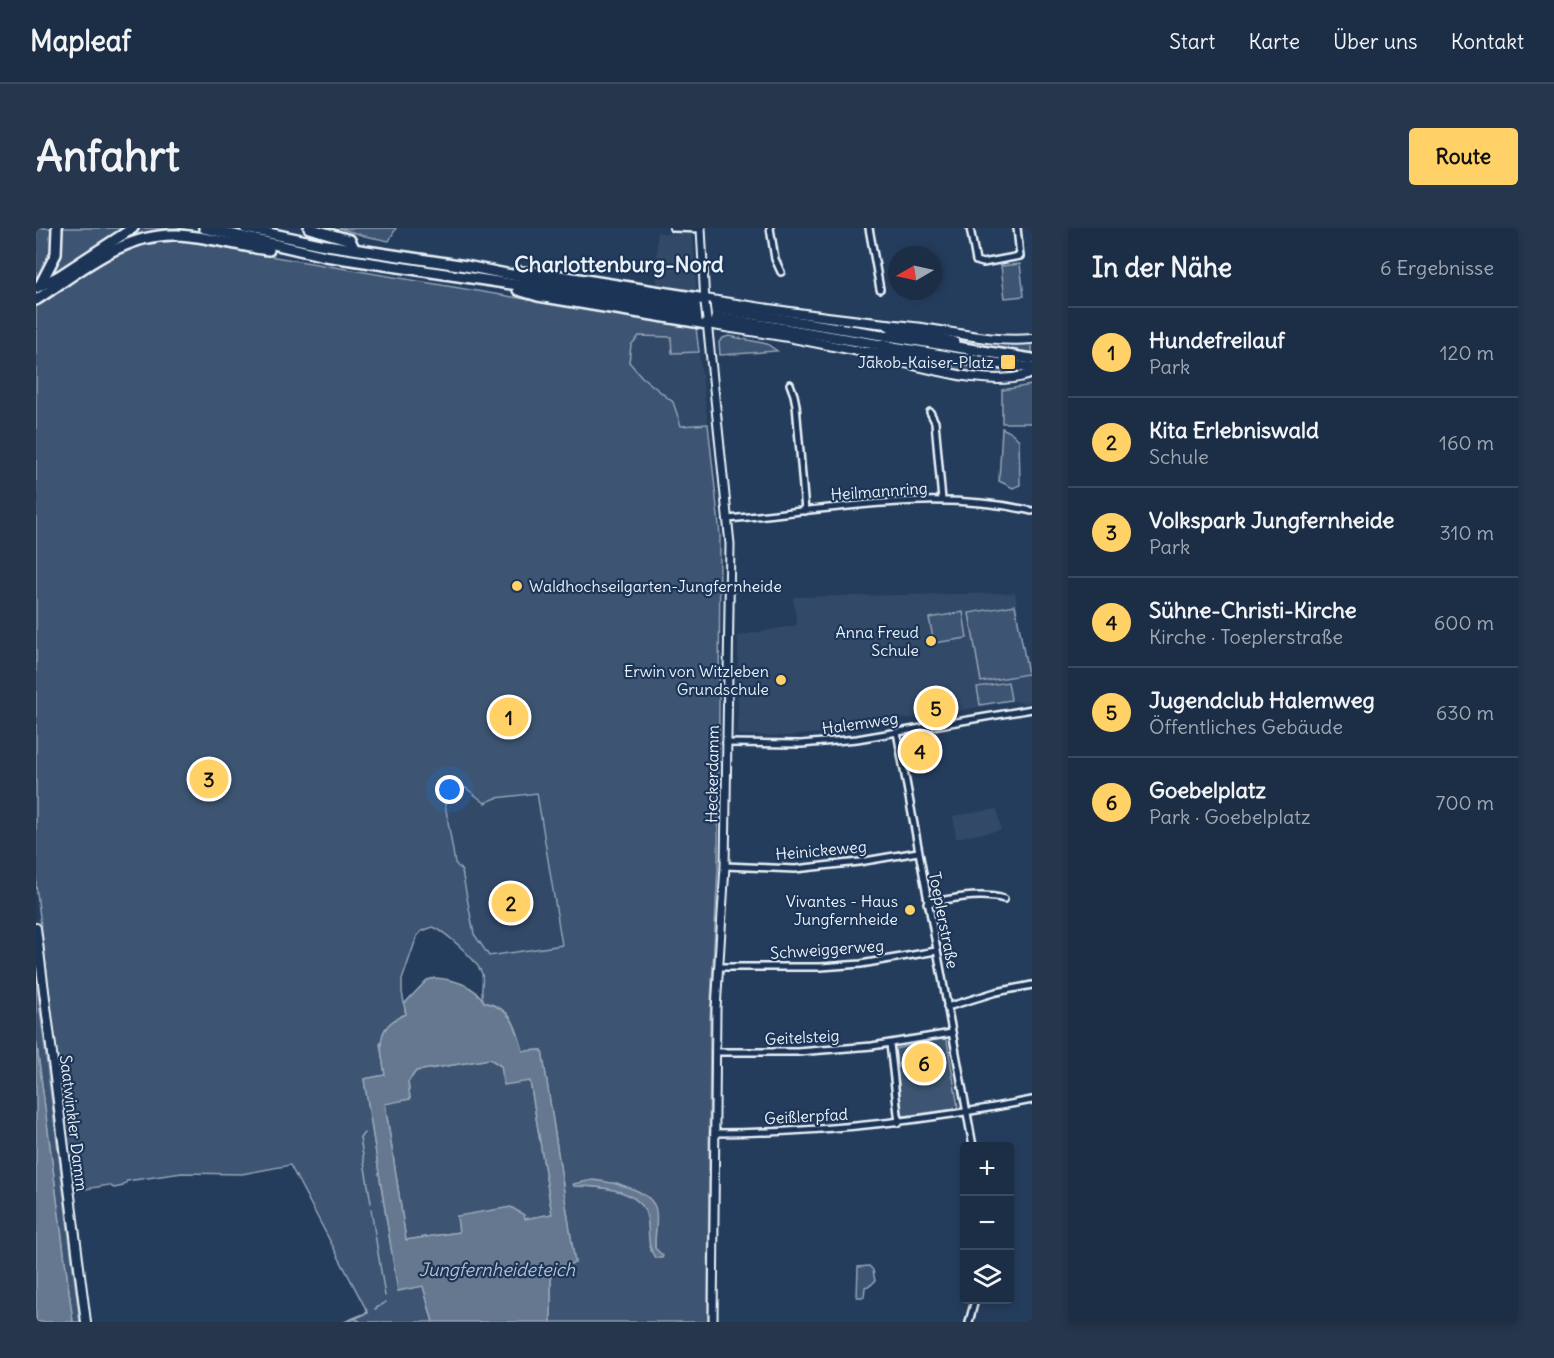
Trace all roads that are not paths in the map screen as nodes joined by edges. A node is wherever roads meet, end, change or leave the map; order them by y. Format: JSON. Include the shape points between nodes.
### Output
{"nodes":[{"id":1,"x":57,"y":228,"type":"edge"},
{"id":2,"x":132,"y":228,"type":"edge"},
{"id":3,"x":204,"y":228,"type":"edge"},
{"id":4,"x":246,"y":228,"type":"edge"},
{"id":5,"x":309,"y":228,"type":"edge"},
{"id":6,"x":672,"y":228,"type":"edge"},
{"id":7,"x":770,"y":228,"type":"edge"},
{"id":8,"x":869,"y":228,"type":"edge"},
{"id":9,"x":970,"y":228,"type":"edge"},
{"id":10,"x":1017,"y":228,"type":"edge"},
{"id":11,"x":701,"y":229,"type":"edge"},
{"id":12,"x":354,"y":248,"type":"junction"},
{"id":13,"x":325,"y":256,"type":"junction"},
{"id":14,"x":781,"y":272,"type":"dead end"},
{"id":15,"x":509,"y":275,"type":"junction"},
{"id":16,"x":493,"y":282,"type":"junction"},
{"id":17,"x":38,"y":287,"type":"edge"},
{"id":18,"x":880,"y":289,"type":"dead end"},
{"id":19,"x":36,"y":300,"type":"edge"},
{"id":20,"x":705,"y":301,"type":"junction"},
{"id":21,"x":707,"y":322,"type":"junction"},
{"id":22,"x":888,"y":325,"type":"junction"},
{"id":23,"x":1032,"y":339,"type":"edge"},
{"id":24,"x":960,"y":347,"type":"junction"},
{"id":25,"x":866,"y":352,"type":"junction"},
{"id":26,"x":965,"y":359,"type":"junction"},
{"id":27,"x":1032,"y":359,"type":"edge"},
{"id":28,"x":1013,"y":363,"type":"junction"},
{"id":29,"x":1032,"y":368,"type":"edge"},
{"id":30,"x":1032,"y":373,"type":"edge"},
{"id":31,"x":790,"y":384,"type":"dead end"},
{"id":32,"x":930,"y":412,"type":"dead end"},
{"id":33,"x":942,"y":500,"type":"junction"},
{"id":34,"x":805,"y":511,"type":"junction"},
{"id":35,"x":1032,"y":511,"type":"edge"},
{"id":36,"x":727,"y":519,"type":"junction"},
{"id":37,"x":1032,"y":709,"type":"edge"},
{"id":38,"x":897,"y":732,"type":"junction"},
{"id":39,"x":726,"y":742,"type":"junction"},
{"id":40,"x":918,"y":852,"type":"junction"},
{"id":41,"x":725,"y":866,"type":"junction"},
{"id":42,"x":1004,"y":898,"type":"dead end"},
{"id":43,"x":927,"y":903,"type":"junction"},
{"id":44,"x":36,"y":928,"type":"edge"},
{"id":45,"x":936,"y":951,"type":"junction"},
{"id":46,"x":719,"y":966,"type":"junction"},
{"id":47,"x":1032,"y":985,"type":"edge"},
{"id":48,"x":947,"y":1007,"type":"junction"},
{"id":49,"x":952,"y":1033,"type":"junction"},
{"id":50,"x":890,"y":1044,"type":"junction"},
{"id":51,"x":715,"y":1052,"type":"junction"},
{"id":52,"x":1032,"y":1100,"type":"edge"},
{"id":53,"x":966,"y":1113,"type":"junction"},
{"id":54,"x":899,"y":1122,"type":"junction"},
{"id":55,"x":714,"y":1132,"type":"junction"},
{"id":56,"x":972,"y":1142,"type":"edge"},
{"id":57,"x":974,"y":1304,"type":"edge"},
{"id":58,"x":86,"y":1322,"type":"edge"},
{"id":59,"x":713,"y":1322,"type":"edge"},
{"id":60,"x":969,"y":1322,"type":"edge"}],
"edges":[{"from":1,"to":17,"type":"highway","via":[[56,255]]},
{"from":2,"to":17,"type":"highway"},
{"from":3,"to":13,"type":"highway"},
{"from":4,"to":12,"type":"highway"},
{"from":5,"to":12,"type":"highway","via":[[350,240]]},
{"from":6,"to":11,"type":"street"},
{"from":7,"to":14,"type":"street"},
{"from":8,"to":18,"type":"street"},
{"from":9,"to":10,"type":"street","via":[[976,261],[983,263],[1020,256]]},
{"from":11,"to":20,"type":"street","name":"Heckerdamm"},
{"from":12,"to":15,"type":"highway"},
{"from":13,"to":16,"type":"highway"},
{"from":13,"to":19,"type":"highway","via":[[190,236],[154,237],[117,248]]},
{"from":15,"to":20,"type":"highway","via":[[519,271],[541,273]]},
{"from":15,"to":24,"type":"highway"},
{"from":16,"to":21,"type":"highway","via":[[538,296]]},
{"from":16,"to":26,"type":"highway"},
{"from":20,"to":21,"type":"street","name":"Heckerdamm","bridge":true},
{"from":20,"to":22,"type":"main road"},
{"from":21,"to":25,"type":"main road"},
{"from":21,"to":36,"type":"street","name":"Heckerdamm"},
{"from":22,"to":23,"type":"main road","via":[[992,340]]},
{"from":22,"to":24,"type":"highway","via":[[955,342]]},
{"from":24,"to":28,"type":"highway"},
{"from":25,"to":26,"type":"highway","via":[[930,360]]},
{"from":25,"to":30,"type":"main road","via":[[974,377],[1016,379]]},
{"from":26,"to":28,"type":"highway"},
{"from":27,"to":28,"type":"highway"},
{"from":28,"to":29,"type":"highway"},
{"from":31,"to":34,"type":"street","via":[[796,405]]},
{"from":32,"to":33,"type":"street","via":[[936,429]]},
{"from":33,"to":34,"type":"street","name":"Heilmannring"},
{"from":33,"to":35,"type":"street","name":"Heilmannring"},
{"from":34,"to":36,"type":"street","name":"Heilmannring"},
{"from":36,"to":39,"type":"street","name":"Heckerdamm","via":[[730,544]]},
{"from":37,"to":38,"type":"street","name":"Halemweg"},
{"from":38,"to":39,"type":"street","name":"Halemweg","via":[[801,744]]},
{"from":38,"to":40,"type":"street","name":"Toeplerstraße"},
{"from":39,"to":41,"type":"street","name":"Heckerdamm"},
{"from":40,"to":41,"type":"street","name":"Heinickeweg","via":[[795,869]]},
{"from":40,"to":43,"type":"street","name":"Toeplerstraße"},
{"from":41,"to":46,"type":"street","name":"Heckerdamm"},
{"from":42,"to":43,"type":"street","via":[[983,896]]},
{"from":43,"to":45,"type":"street","name":"Toeplerstraße"},
{"from":44,"to":58,"type":"main road","name":"Saatwinkler Damm"},
{"from":45,"to":46,"type":"street","name":"Schweiggerweg","via":[[821,967]]},
{"from":45,"to":48,"type":"street","name":"Toeplerstraße"},
{"from":46,"to":51,"type":"street","name":"Heckerdamm"},
{"from":47,"to":48,"type":"street"},
{"from":48,"to":49,"type":"street","name":"Toeplerstraße"},
{"from":49,"to":50,"type":"street","name":"Geitelsteig"},
{"from":49,"to":53,"type":"street","name":"Toeplerstraße"},
{"from":50,"to":51,"type":"street","name":"Geitelsteig","via":[[798,1052]]},
{"from":50,"to":54,"type":"street"},
{"from":51,"to":55,"type":"street","name":"Heckerdamm"},
{"from":52,"to":53,"type":"street"},
{"from":53,"to":54,"type":"street","name":"Geißlerpfad"},
{"from":53,"to":56,"type":"street","name":"Toeplerstraße"},
{"from":54,"to":55,"type":"street","name":"Geißlerpfad","via":[[822,1130]]},
{"from":55,"to":59,"type":"street","name":"Heckerdamm"},
{"from":57,"to":60,"type":"street"}]}
